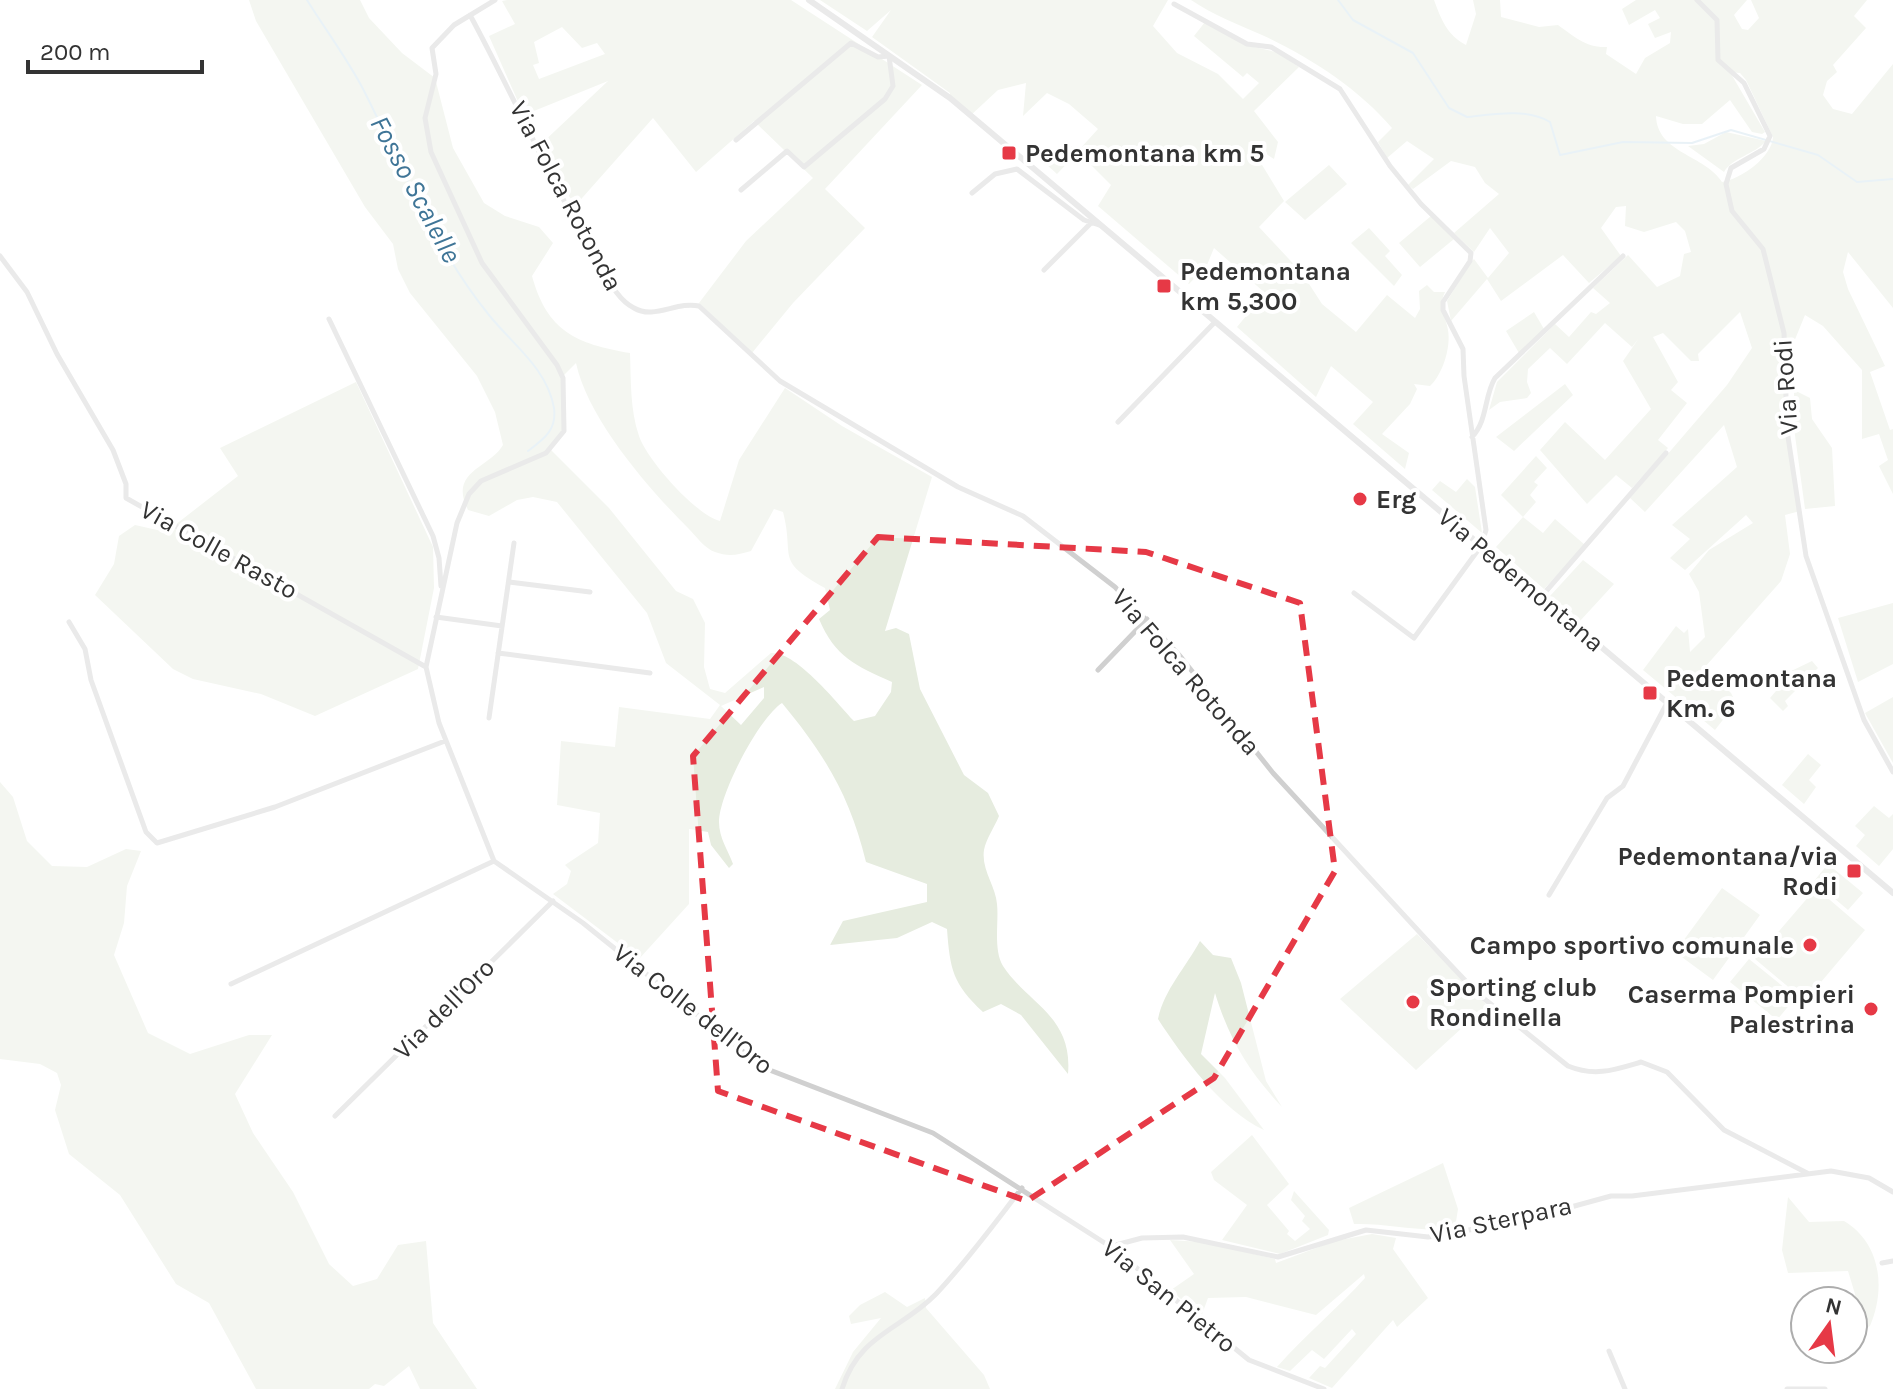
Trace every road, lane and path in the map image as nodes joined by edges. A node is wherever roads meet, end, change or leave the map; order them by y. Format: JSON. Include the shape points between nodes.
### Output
{"nodes":[{"id":1,"x":495,"y":0,"type":"edge"},
{"id":2,"x":809,"y":0,"type":"edge"},
{"id":3,"x":1697,"y":0,"type":"edge"},
{"id":4,"x":1174,"y":4,"type":"dead end"},
{"id":5,"x":470,"y":15,"type":"junction"},
{"id":6,"x":889,"y":56,"type":"junction"},
{"id":7,"x":736,"y":140,"type":"dead end"},
{"id":8,"x":741,"y":190,"type":"dead end"},
{"id":9,"x":972,"y":193,"type":"dead end"},
{"id":10,"x":1091,"y":223,"type":"junction"},
{"id":11,"x":1100,"y":225,"type":"junction"},
{"id":12,"x":0,"y":256,"type":"edge"},
{"id":13,"x":1623,"y":256,"type":"dead end"},
{"id":14,"x":1044,"y":270,"type":"dead end"},
{"id":15,"x":329,"y":319,"type":"dead end"},
{"id":16,"x":1215,"y":322,"type":"junction"},
{"id":17,"x":1118,"y":422,"type":"dead end"},
{"id":18,"x":1472,"y":438,"type":"junction"},
{"id":19,"x":1666,"y":453,"type":"dead end"},
{"id":20,"x":514,"y":543,"type":"dead end"},
{"id":21,"x":1481,"y":546,"type":"junction"},
{"id":22,"x":509,"y":582,"type":"junction"},
{"id":23,"x":590,"y":592,"type":"dead end"},
{"id":24,"x":1354,"y":593,"type":"dead end"},
{"id":25,"x":1541,"y":597,"type":"junction"},
{"id":26,"x":439,"y":603,"type":"junction"},
{"id":27,"x":436,"y":617,"type":"junction"},
{"id":28,"x":1147,"y":619,"type":"junction"},
{"id":29,"x":69,"y":622,"type":"dead end"},
{"id":30,"x":502,"y":626,"type":"junction"},
{"id":31,"x":498,"y":653,"type":"junction"},
{"id":32,"x":426,"y":667,"type":"junction"},
{"id":33,"x":1098,"y":670,"type":"dead end"},
{"id":34,"x":650,"y":673,"type":"dead end"},
{"id":35,"x":1667,"y":703,"type":"junction"},
{"id":36,"x":489,"y":718,"type":"dead end"},
{"id":37,"x":445,"y":741,"type":"junction"},
{"id":38,"x":1893,"y":772,"type":"edge"},
{"id":39,"x":494,"y":861,"type":"junction"},
{"id":40,"x":1893,"y":893,"type":"edge"},
{"id":41,"x":1549,"y":895,"type":"dead end"},
{"id":42,"x":553,"y":901,"type":"junction"},
{"id":43,"x":231,"y":984,"type":"dead end"},
{"id":44,"x":335,"y":1116,"type":"dead end"},
{"id":45,"x":1807,"y":1173,"type":"junction"},
{"id":46,"x":1022,"y":1188,"type":"junction"},
{"id":47,"x":1893,"y":1192,"type":"edge"},
{"id":48,"x":1111,"y":1247,"type":"junction"},
{"id":49,"x":1893,"y":1261,"type":"edge"},
{"id":50,"x":1882,"y":1263,"type":"dead end"},
{"id":51,"x":1609,"y":1351,"type":"dead end"},
{"id":52,"x":842,"y":1389,"type":"edge"},
{"id":53,"x":1324,"y":1389,"type":"edge"},
{"id":54,"x":1625,"y":1389,"type":"edge"},
{"id":55,"x":1787,"y":1389,"type":"edge"},
{"id":56,"x":1825,"y":1389,"type":"edge"}],
"edges":[{"from":1,"to":5,"type":"street"},
{"from":2,"to":6,"type":"street","name":"Via Pedemontana"},
{"from":3,"to":38,"type":"street","name":"Via Rodi","via":[[1717,20],[1718,60],[1744,83],[1770,141],[1731,168],[1726,188],[1735,216],[1763,249],[1784,333],[1787,430],[1806,556],[1864,720]]},
{"from":4,"to":18,"type":"street","via":[[1247,44],[1271,47],[1340,89],[1390,166],[1471,253],[1443,310],[1463,349]]},
{"from":5,"to":26,"type":"street","via":[[432,48],[436,74],[425,111],[426,136],[482,263],[557,365],[566,424],[551,450],[481,481],[469,494]]},
{"from":5,"to":28,"type":"street","name":"Via Folca Rotonda","via":[[538,153],[625,302],[648,313],[699,306],[780,381],[958,487],[1023,516],[1115,587]]},
{"from":6,"to":7,"type":"street","via":[[876,56],[851,43]]},
{"from":6,"to":8,"type":"street","via":[[893,88],[885,99],[804,167],[787,151]]},
{"from":6,"to":11,"type":"street","name":"Via Pedemontana","via":[[952,100]]},
{"from":9,"to":10,"type":"street","via":[[995,174],[1017,169]]},
{"from":10,"to":11,"type":"street"},
{"from":10,"to":14,"type":"street"},
{"from":11,"to":16,"type":"street","name":"Via Pedemontana"},
{"from":12,"to":32,"type":"street","name":"Via Colle Rasto","via":[[27,292],[113,450],[126,498]]},
{"from":13,"to":18,"type":"street","via":[[1495,378]]},
{"from":15,"to":26,"type":"street","via":[[433,536],[441,578]]},
{"from":16,"to":17,"type":"street"},
{"from":16,"to":21,"type":"street","name":"Via Pedemontana"},
{"from":18,"to":21,"type":"street","via":[[1486,530]]},
{"from":19,"to":25,"type":"street"},
{"from":20,"to":22,"type":"street"},
{"from":21,"to":24,"type":"street","via":[[1414,638]]},
{"from":21,"to":25,"type":"street","name":"Via Pedemontana"},
{"from":22,"to":23,"type":"street"},
{"from":22,"to":30,"type":"street"},
{"from":25,"to":35,"type":"street","name":"Via Pedemontana"},
{"from":26,"to":27,"type":"street"},
{"from":27,"to":30,"type":"street"},
{"from":27,"to":32,"type":"street"},
{"from":28,"to":33,"type":"street"},
{"from":28,"to":45,"type":"street","name":"Via Folca Rotonda","via":[[1273,773],[1477,993],[1582,1072],[1609,1072],[1641,1062],[1667,1072],[1724,1130]]},
{"from":29,"to":37,"type":"street","via":[[82,642],[120,763],[154,842],[169,842],[275,807]]},
{"from":30,"to":31,"type":"street"},
{"from":31,"to":34,"type":"street"},
{"from":31,"to":36,"type":"street"},
{"from":32,"to":37,"type":"street"},
{"from":35,"to":40,"type":"street","name":"Via Pedemontana"},
{"from":35,"to":41,"type":"street","via":[[1623,786],[1607,798]]},
{"from":37,"to":39,"type":"street"},
{"from":39,"to":42,"type":"street","name":"Via Colle dell'Oro"},
{"from":39,"to":43,"type":"street"},
{"from":42,"to":44,"type":"street","name":"Via dell'Oro"},
{"from":42,"to":46,"type":"street","name":"Via Colle dell'Oro","via":[[762,1067],[918,1126]]},
{"from":45,"to":47,"type":"street","name":"Via Sterpara","via":[[1850,1173]]},
{"from":45,"to":48,"type":"street","name":"Via Sterpara","via":[[1611,1196],[1516,1222],[1428,1237],[1366,1230],[1278,1257],[1183,1237],[1142,1238]]},
{"from":46,"to":48,"type":"street","name":"Via San Pietro"},
{"from":46,"to":52,"type":"street","via":[[935,1295],[861,1353]]},
{"from":48,"to":53,"type":"street","name":"Via San Pietro","via":[[1238,1352]]},
{"from":49,"to":50,"type":"street"},
{"from":51,"to":54,"type":"street"},
{"from":55,"to":56,"type":"street"}]}
